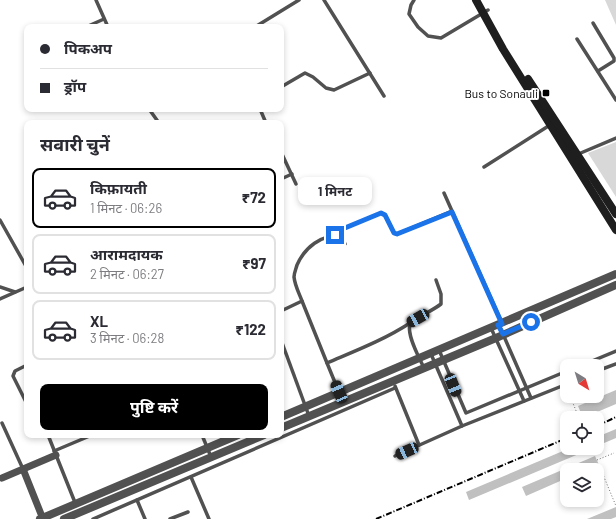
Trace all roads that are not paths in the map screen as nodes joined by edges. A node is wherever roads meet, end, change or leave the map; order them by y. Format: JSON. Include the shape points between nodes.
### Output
{"nodes":[{"id":1,"x":96,"y":0,"type":"edge"},
{"id":2,"x":299,"y":0,"type":"edge"},
{"id":3,"x":324,"y":0,"type":"edge"},
{"id":4,"x":414,"y":0,"type":"edge"},
{"id":5,"x":476,"y":0,"type":"edge"},
{"id":6,"x":482,"y":0,"type":"edge"},
{"id":7,"x":486,"y":12,"type":"junction"},
{"id":8,"x":104,"y":19,"type":"junction"},
{"id":9,"x":593,"y":23,"type":"dead end"},
{"id":10,"x":93,"y":24,"type":"edge"},
{"id":11,"x":106,"y":24,"type":"edge"},
{"id":12,"x":261,"y":24,"type":"edge"},
{"id":13,"x":577,"y":38,"type":"dead end"},
{"id":14,"x":598,"y":71,"type":"junction"},
{"id":15,"x":370,"y":73,"type":"junction"},
{"id":16,"x":284,"y":85,"type":"edge"},
{"id":17,"x":384,"y":96,"type":"dead end"},
{"id":18,"x":616,"y":100,"type":"edge"},
{"id":19,"x":550,"y":125,"type":"junction"},
{"id":20,"x":616,"y":138,"type":"edge"},
{"id":21,"x":574,"y":156,"type":"junction"},
{"id":22,"x":284,"y":158,"type":"edge"},
{"id":23,"x":484,"y":167,"type":"dead end"},
{"id":24,"x":292,"y":174,"type":"junction"},
{"id":25,"x":284,"y":178,"type":"edge"},
{"id":26,"x":296,"y":184,"type":"dead end"},
{"id":27,"x":444,"y":193,"type":"dead end"},
{"id":28,"x":452,"y":212,"type":"junction"},
{"id":29,"x":616,"y":214,"type":"edge"},
{"id":30,"x":0,"y":220,"type":"edge"},
{"id":31,"x":616,"y":230,"type":"edge"},
{"id":32,"x":335,"y":235,"type":"junction"},
{"id":33,"x":345,"y":244,"type":"dead end"},
{"id":34,"x":24,"y":263,"type":"edge"},
{"id":35,"x":616,"y":274,"type":"edge"},
{"id":36,"x":436,"y":280,"type":"dead end"},
{"id":37,"x":616,"y":285,"type":"edge"},
{"id":38,"x":0,"y":287,"type":"edge"},
{"id":39,"x":24,"y":288,"type":"edge"},
{"id":40,"x":15,"y":292,"type":"junction"},
{"id":41,"x":0,"y":299,"type":"edge"},
{"id":42,"x":302,"y":301,"type":"junction"},
{"id":43,"x":284,"y":310,"type":"edge"},
{"id":44,"x":410,"y":323,"type":"junction"},
{"id":45,"x":497,"y":325,"type":"junction"},
{"id":46,"x":499,"y":336,"type":"junction"},
{"id":47,"x":284,"y":348,"type":"edge"},
{"id":48,"x":439,"y":350,"type":"junction"},
{"id":49,"x":616,"y":351,"type":"edge"},
{"id":50,"x":431,"y":354,"type":"junction"},
{"id":51,"x":419,"y":359,"type":"junction"},
{"id":52,"x":597,"y":359,"type":"edge"},
{"id":53,"x":439,"y":362,"type":"junction"},
{"id":54,"x":327,"y":363,"type":"junction"},
{"id":55,"x":616,"y":364,"type":"edge"},
{"id":56,"x":24,"y":367,"type":"edge"},
{"id":57,"x":424,"y":368,"type":"junction"},
{"id":58,"x":604,"y":368,"type":"edge"},
{"id":59,"x":560,"y":374,"type":"edge"},
{"id":60,"x":394,"y":384,"type":"junction"},
{"id":61,"x":560,"y":387,"type":"edge"},
{"id":62,"x":527,"y":388,"type":"junction"},
{"id":63,"x":520,"y":391,"type":"junction"},
{"id":64,"x":339,"y":392,"type":"junction"},
{"id":65,"x":24,"y":398,"type":"edge"},
{"id":66,"x":531,"y":398,"type":"junction"},
{"id":67,"x":524,"y":401,"type":"junction"},
{"id":68,"x":343,"y":402,"type":"junction"},
{"id":69,"x":306,"y":406,"type":"junction"},
{"id":70,"x":284,"y":416,"type":"edge"},
{"id":71,"x":309,"y":416,"type":"junction"},
{"id":72,"x":2,"y":423,"type":"dead end"},
{"id":73,"x":462,"y":426,"type":"junction"},
{"id":74,"x":284,"y":427,"type":"edge"},
{"id":75,"x":284,"y":434,"type":"edge"},
{"id":76,"x":49,"y":438,"type":"edge"},
{"id":77,"x":86,"y":438,"type":"edge"},
{"id":78,"x":203,"y":438,"type":"edge"},
{"id":79,"x":231,"y":438,"type":"edge"},
{"id":80,"x":257,"y":438,"type":"edge"},
{"id":81,"x":276,"y":438,"type":"edge"},
{"id":82,"x":419,"y":445,"type":"junction"},
{"id":83,"x":207,"y":448,"type":"junction"},
{"id":84,"x":55,"y":453,"type":"junction"},
{"id":85,"x":395,"y":456,"type":"dead end"},
{"id":86,"x":211,"y":457,"type":"junction"},
{"id":87,"x":23,"y":469,"type":"junction"},
{"id":88,"x":191,"y":477,"type":"junction"},
{"id":89,"x":2,"y":478,"type":"dead end"},
{"id":90,"x":126,"y":483,"type":"junction"},
{"id":91,"x":130,"y":492,"type":"junction"},
{"id":92,"x":137,"y":500,"type":"junction"},
{"id":93,"x":76,"y":504,"type":"junction"},
{"id":94,"x":188,"y":512,"type":"dead end"},
{"id":95,"x":79,"y":513,"type":"junction"},
{"id":96,"x":42,"y":519,"type":"edge"},
{"id":97,"x":64,"y":519,"type":"edge"},
{"id":98,"x":93,"y":519,"type":"edge"},
{"id":99,"x":145,"y":519,"type":"edge"},
{"id":100,"x":170,"y":519,"type":"edge"},
{"id":101,"x":209,"y":519,"type":"edge"}],
"edges":[{"from":1,"to":8,"type":"lane"},
{"from":2,"to":12,"type":"lane"},
{"from":3,"to":15,"type":"lane"},
{"from":4,"to":7,"type":"lane","via":[[409,14],[428,36],[441,38]]},
{"from":5,"to":7,"type":"main road"},
{"from":6,"to":7,"type":"main road"},
{"from":7,"to":19,"type":"main road","via":[[503,49]]},
{"from":7,"to":21,"type":"main road"},
{"from":8,"to":10,"type":"lane"},
{"from":8,"to":11,"type":"lane"},
{"from":9,"to":14,"type":"lane","via":[[614,58],[614,61]]},
{"from":13,"to":14,"type":"lane"},
{"from":14,"to":18,"type":"lane"},
{"from":15,"to":16,"type":"lane","via":[[334,90],[326,88],[305,73]]},
{"from":15,"to":17,"type":"lane"},
{"from":19,"to":21,"type":"main road"},
{"from":19,"to":23,"type":"lane"},
{"from":20,"to":21,"type":"lane"},
{"from":21,"to":29,"type":"main road"},
{"from":21,"to":31,"type":"main road"},
{"from":22,"to":24,"type":"lane"},
{"from":24,"to":25,"type":"lane"},
{"from":24,"to":26,"type":"lane"},
{"from":27,"to":28,"type":"lane"},
{"from":28,"to":32,"type":"lane","via":[[397,234],[381,213],[340,230]]},
{"from":28,"to":45,"type":"lane"},
{"from":30,"to":34,"type":"lane"},
{"from":32,"to":33,"type":"lane","via":[[341,235]]},
{"from":32,"to":42,"type":"lane","via":[[318,240],[300,259],[294,276]]},
{"from":35,"to":45,"type":"street"},
{"from":36,"to":44,"type":"lane","via":[[441,294],[441,304]]},
{"from":37,"to":46,"type":"street"},
{"from":38,"to":40,"type":"lane"},
{"from":39,"to":40,"type":"lane"},
{"from":40,"to":41,"type":"lane"},
{"from":42,"to":43,"type":"lane"},
{"from":42,"to":54,"type":"lane"},
{"from":44,"to":51,"type":"lane","via":[[408,331]]},
{"from":44,"to":54,"type":"lane","via":[[383,339]]},
{"from":45,"to":46,"type":"lane"},
{"from":45,"to":46,"type":"lane"},
{"from":45,"to":48,"type":"street"},
{"from":46,"to":53,"type":"street"},
{"from":46,"to":62,"type":"lane"},
{"from":46,"to":63,"type":"lane"},
{"from":47,"to":69,"type":"lane"},
{"from":48,"to":50,"type":"street"},
{"from":48,"to":53,"type":"lane"},
{"from":49,"to":52,"type":"lane"},
{"from":50,"to":51,"type":"street"},
{"from":50,"to":53,"type":"lane"},
{"from":51,"to":57,"type":"lane"},
{"from":51,"to":64,"type":"street"},
{"from":53,"to":57,"type":"street"},
{"from":53,"to":63,"type":"lane","via":[[466,413]]},
{"from":53,"to":73,"type":"lane"},
{"from":54,"to":64,"type":"lane"},
{"from":55,"to":58,"type":"lane"},
{"from":56,"to":65,"type":"lane","via":[[15,371],[13,376]]},
{"from":57,"to":60,"type":"street"},
{"from":59,"to":62,"type":"lane"},
{"from":60,"to":68,"type":"street"},
{"from":60,"to":75,"type":"lane"},
{"from":60,"to":82,"type":"lane"},
{"from":61,"to":66,"type":"lane"},
{"from":62,"to":63,"type":"lane"},
{"from":62,"to":66,"type":"lane"},
{"from":63,"to":67,"type":"lane"},
{"from":64,"to":68,"type":"lane"},
{"from":64,"to":69,"type":"street"},
{"from":66,"to":67,"type":"lane"},
{"from":67,"to":73,"type":"lane"},
{"from":68,"to":71,"type":"street"},
{"from":69,"to":70,"type":"street"},
{"from":69,"to":71,"type":"lane"},
{"from":71,"to":74,"type":"street"},
{"from":72,"to":87,"type":"lane"},
{"from":73,"to":82,"type":"lane"},
{"from":76,"to":84,"type":"lane"},
{"from":77,"to":84,"type":"lane"},
{"from":78,"to":83,"type":"lane"},
{"from":79,"to":83,"type":"street"},
{"from":80,"to":86,"type":"street"},
{"from":81,"to":88,"type":"lane"},
{"from":82,"to":85,"type":"lane"},
{"from":83,"to":86,"type":"lane"},
{"from":83,"to":90,"type":"street"},
{"from":84,"to":87,"type":"street"},
{"from":84,"to":93,"type":"lane"},
{"from":86,"to":91,"type":"street"},
{"from":87,"to":89,"type":"street"},
{"from":87,"to":96,"type":"street"},
{"from":88,"to":92,"type":"lane"},
{"from":88,"to":101,"type":"lane"},
{"from":90,"to":91,"type":"street"},
{"from":90,"to":93,"type":"street"},
{"from":91,"to":95,"type":"street"},
{"from":92,"to":98,"type":"lane"},
{"from":92,"to":99,"type":"lane"},
{"from":93,"to":95,"type":"lane"},
{"from":93,"to":96,"type":"street"},
{"from":94,"to":100,"type":"lane"},
{"from":95,"to":97,"type":"street"}]}
